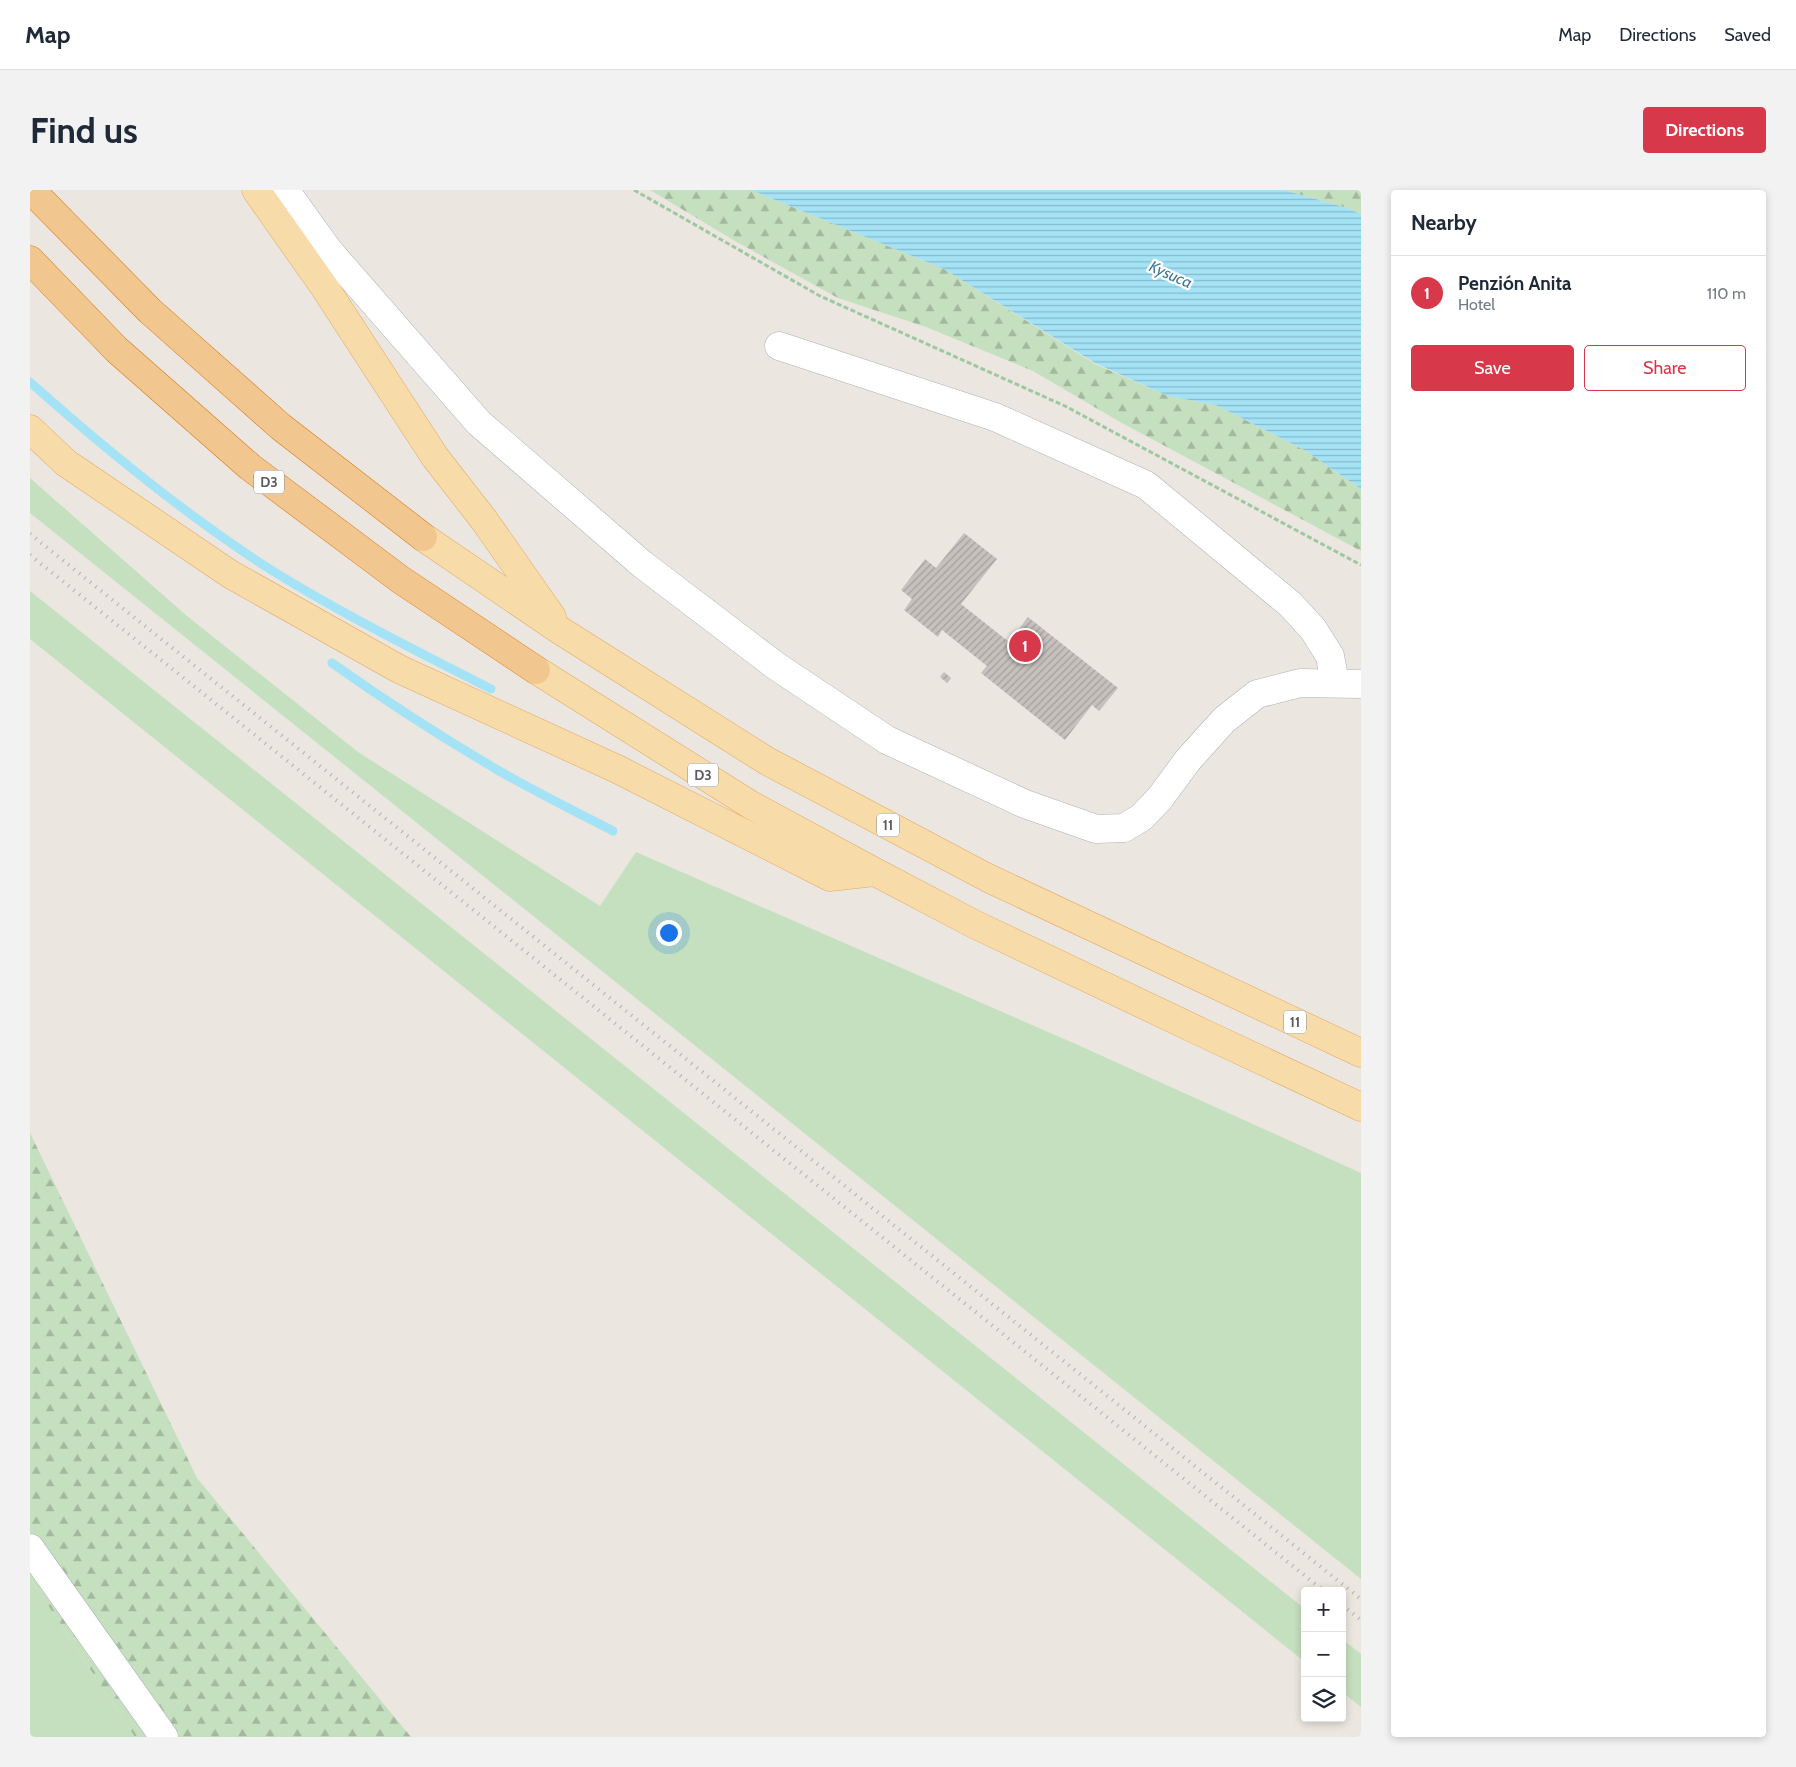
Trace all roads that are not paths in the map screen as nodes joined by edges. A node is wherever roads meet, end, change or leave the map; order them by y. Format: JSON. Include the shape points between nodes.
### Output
{"nodes":[{"id":1,"x":31,"y":190,"type":"edge"},
{"id":2,"x":256,"y":190,"type":"edge"},
{"id":3,"x":285,"y":190,"type":"edge"},
{"id":4,"x":30,"y":260,"type":"edge"},
{"id":5,"x":779,"y":346,"type":"dead end"},
{"id":6,"x":30,"y":429,"type":"edge"},
{"id":7,"x":423,"y":537,"type":"joint"},
{"id":8,"x":561,"y":630,"type":"junction"},
{"id":9,"x":536,"y":670,"type":"joint"},
{"id":10,"x":1348,"y":683,"type":"edge"},
{"id":11,"x":875,"y":872,"type":"junction"},
{"id":12,"x":1361,"y":1053,"type":"edge"},
{"id":13,"x":1361,"y":1107,"type":"edge"},
{"id":14,"x":30,"y":1548,"type":"edge"},
{"id":15,"x":164,"y":1737,"type":"edge"}],
"edges":[{"from":1,"to":7,"type":"highway","via":[[150,310],[273,420]]},
{"from":2,"to":8,"type":"main road","via":[[325,288],[435,457],[484,520]]},
{"from":3,"to":10,"type":"street","via":[[328,250],[479,423],[642,564],[776,666],[887,740],[1025,804],[1096,829],[1124,828],[1142,817],[1160,798],[1224,720],[1257,694],[1300,684]]},
{"from":4,"to":9,"type":"highway","number":"D3","via":[[117,350],[250,467],[401,580]]},
{"from":5,"to":10,"type":"street","via":[[995,417],[1146,485],[1290,604],[1312,629]]},
{"from":6,"to":11,"type":"main road","via":[[66,463],[230,574],[400,669],[617,769],[830,877]]},
{"from":7,"to":8,"type":"main road"},
{"from":8,"to":12,"type":"main road","number":"11","via":[[767,760],[988,878]]},
{"from":9,"to":11,"type":"main road","number":"D3","via":[[751,806]]},
{"from":11,"to":13,"type":"main road","via":[[982,928]]},
{"from":14,"to":15,"type":"street"}]}
